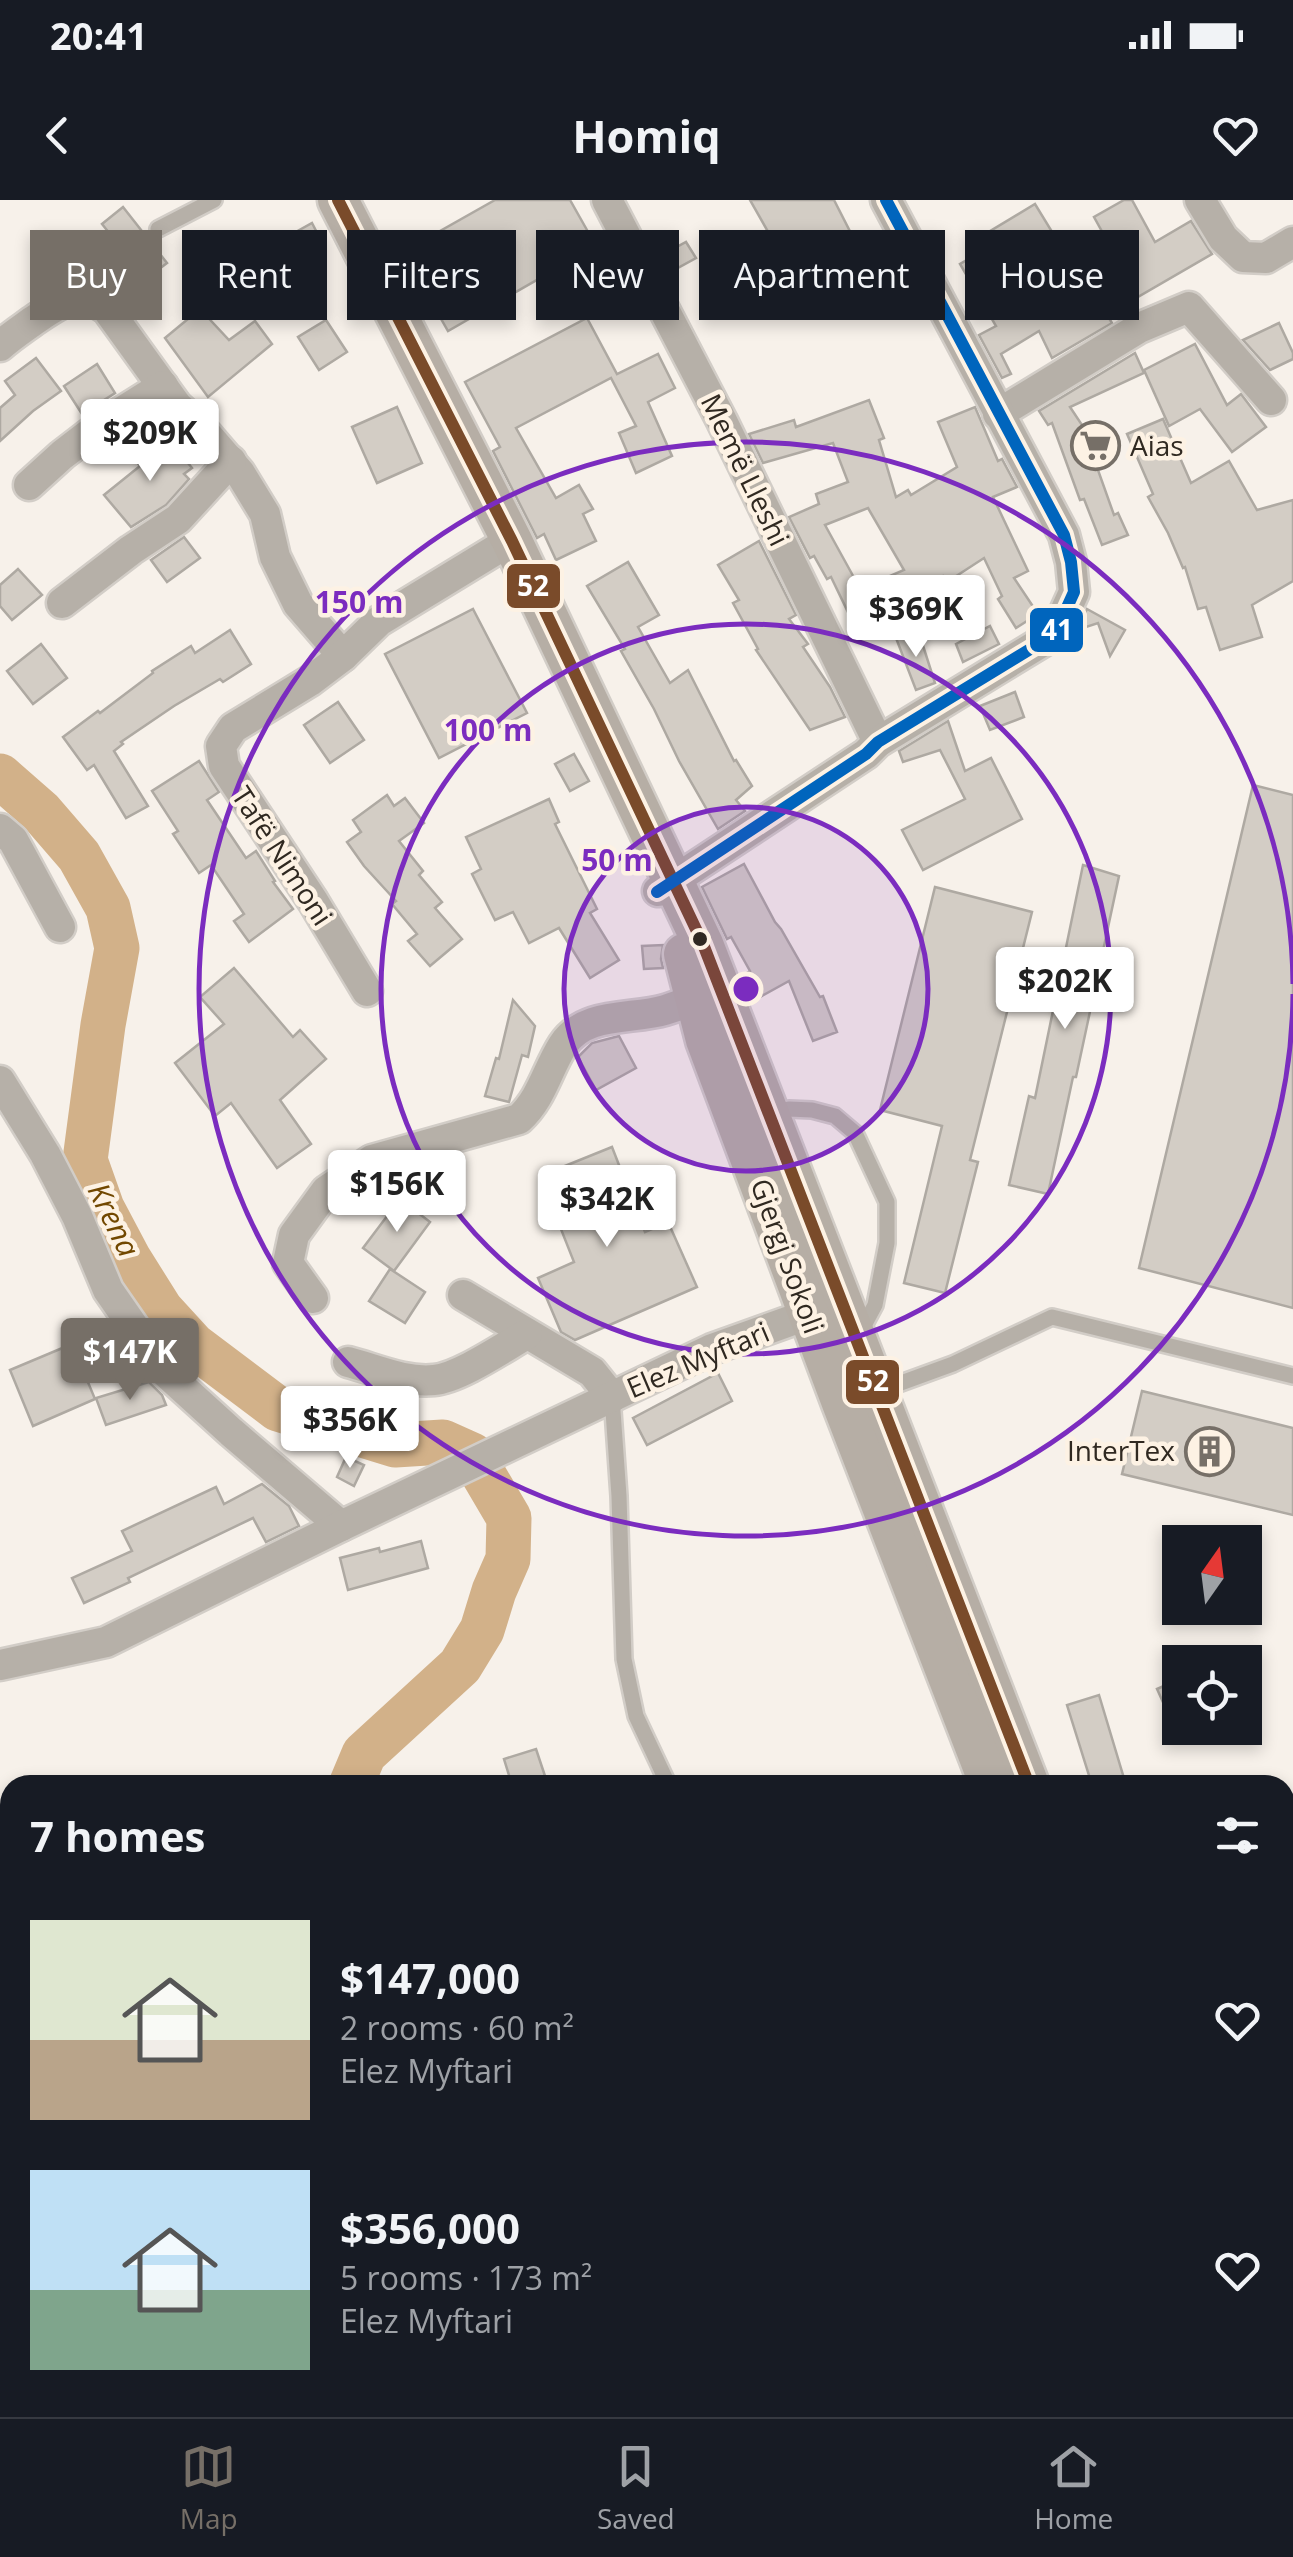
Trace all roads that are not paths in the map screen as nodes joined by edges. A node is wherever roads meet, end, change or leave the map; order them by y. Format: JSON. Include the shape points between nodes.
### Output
{"nodes":[{"id":1,"x":214,"y":200,"type":"edge"},
{"id":2,"x":319,"y":200,"type":"edge"},
{"id":3,"x":338,"y":200,"type":"edge"},
{"id":4,"x":607,"y":200,"type":"edge"},
{"id":5,"x":886,"y":200,"type":"edge"},
{"id":6,"x":1200,"y":200,"type":"edge"},
{"id":7,"x":158,"y":229,"type":"dead end"},
{"id":8,"x":1293,"y":242,"type":"edge"},
{"id":9,"x":0,"y":346,"type":"edge"},
{"id":10,"x":163,"y":386,"type":"junction"},
{"id":11,"x":1271,"y":400,"type":"dead end"},
{"id":12,"x":998,"y":414,"type":"junction"},
{"id":13,"x":231,"y":461,"type":"junction"},
{"id":14,"x":30,"y":485,"type":"dead end"},
{"id":15,"x":497,"y":549,"type":"junction"},
{"id":16,"x":62,"y":603,"type":"dead end"},
{"id":17,"x":342,"y":656,"type":"junction"},
{"id":18,"x":878,"y":742,"type":"junction"},
{"id":19,"x":0,"y":829,"type":"edge"},
{"id":20,"x":665,"y":887,"type":"junction"},
{"id":21,"x":60,"y":927,"type":"dead end"},
{"id":22,"x":693,"y":946,"type":"junction"},
{"id":23,"x":368,"y":992,"type":"dead end"},
{"id":24,"x":694,"y":999,"type":"junction"},
{"id":25,"x":0,"y":1081,"type":"edge"},
{"id":26,"x":769,"y":1114,"type":"junction"},
{"id":27,"x":463,"y":1294,"type":"dead end"},
{"id":28,"x":313,"y":1298,"type":"dead end"},
{"id":29,"x":825,"y":1308,"type":"junction"},
{"id":30,"x":527,"y":1334,"type":"junction"},
{"id":31,"x":856,"y":1341,"type":"junction"},
{"id":32,"x":348,"y":1362,"type":"dead end"},
{"id":33,"x":1293,"y":1376,"type":"edge"},
{"id":34,"x":612,"y":1397,"type":"junction"},
{"id":35,"x":859,"y":1398,"type":"junction"},
{"id":36,"x":341,"y":1526,"type":"junction"},
{"id":37,"x":0,"y":1666,"type":"edge"},
{"id":38,"x":664,"y":1775,"type":"edge"},
{"id":39,"x":987,"y":1775,"type":"edge"},
{"id":40,"x":1024,"y":1775,"type":"edge"}],
"edges":[{"from":1,"to":7,"type":"lane"},
{"from":2,"to":15,"type":"main road"},
{"from":3,"to":20,"type":"main road","via":[[512,540]]},
{"from":4,"to":18,"type":"street","name":"Memë Lleshi"},
{"from":5,"to":12,"type":"street"},
{"from":6,"to":8,"type":"street","via":[[1243,257],[1266,258]]},
{"from":9,"to":10,"type":"street","via":[[62,302],[95,301]]},
{"from":10,"to":13,"type":"street"},
{"from":10,"to":14,"type":"street","via":[[101,425]]},
{"from":11,"to":12,"type":"street","via":[[1190,307],[1139,328]]},
{"from":12,"to":18,"type":"street","via":[[1064,535],[1074,592],[1055,634]]},
{"from":13,"to":16,"type":"street","via":[[178,519]]},
{"from":13,"to":17,"type":"street","via":[[264,514],[298,604]]},
{"from":15,"to":17,"type":"street","name":"Tafë Nimoni","via":[[379,622]]},
{"from":15,"to":20,"type":"main road"},
{"from":17,"to":23,"type":"street","name":"Tafë Nimoni","via":[[233,728],[221,746],[224,766]]},
{"from":18,"to":20,"type":"street"},
{"from":19,"to":21,"type":"street","via":[[13,840]]},
{"from":20,"to":22,"type":"main road"},
{"from":22,"to":24,"type":"main road","name":"Gjergj Sokoli"},
{"from":22,"to":26,"type":"main road","name":"Gjergj Sokoli"},
{"from":24,"to":28,"type":"street","via":[[662,1012],[612,1016],[578,1031],[564,1043],[519,1120],[372,1160],[326,1191],[294,1234],[288,1263]]},
{"from":24,"to":29,"type":"main road","name":"Gjergj Sokoli"},
{"from":25,"to":36,"type":"street","via":[[45,1154],[108,1290],[165,1372]]},
{"from":26,"to":29,"type":"main road","name":"Gjergj Sokoli"},
{"from":26,"to":31,"type":"lane","via":[[790,1109],[835,1116],[854,1133],[887,1202],[875,1305]]},
{"from":27,"to":30,"type":"street","name":"Elez Myftari"},
{"from":29,"to":31,"type":"main road","name":"Gjergj Sokoli"},
{"from":29,"to":34,"type":"street","name":"Elez Myftari","via":[[712,1349]]},
{"from":29,"to":35,"type":"main road","name":"Gjergj Sokoli"},
{"from":30,"to":32,"type":"street","via":[[437,1380],[410,1380]]},
{"from":30,"to":34,"type":"street","name":"Elez Myftari","via":[[592,1372]]},
{"from":31,"to":35,"type":"main road","name":"Gjergj Sokoli"},
{"from":33,"to":35,"type":"lane","via":[[1052,1317],[954,1364]]},
{"from":34,"to":36,"type":"street","name":"Elez Myftari"},
{"from":34,"to":38,"type":"lane","via":[[624,1659],[636,1716]]},
{"from":35,"to":39,"type":"main road","name":"Gjergj Sokoli"},
{"from":35,"to":40,"type":"main road","name":"Gjergj Sokoli"},
{"from":36,"to":37,"type":"street","via":[[106,1642]]}]}
